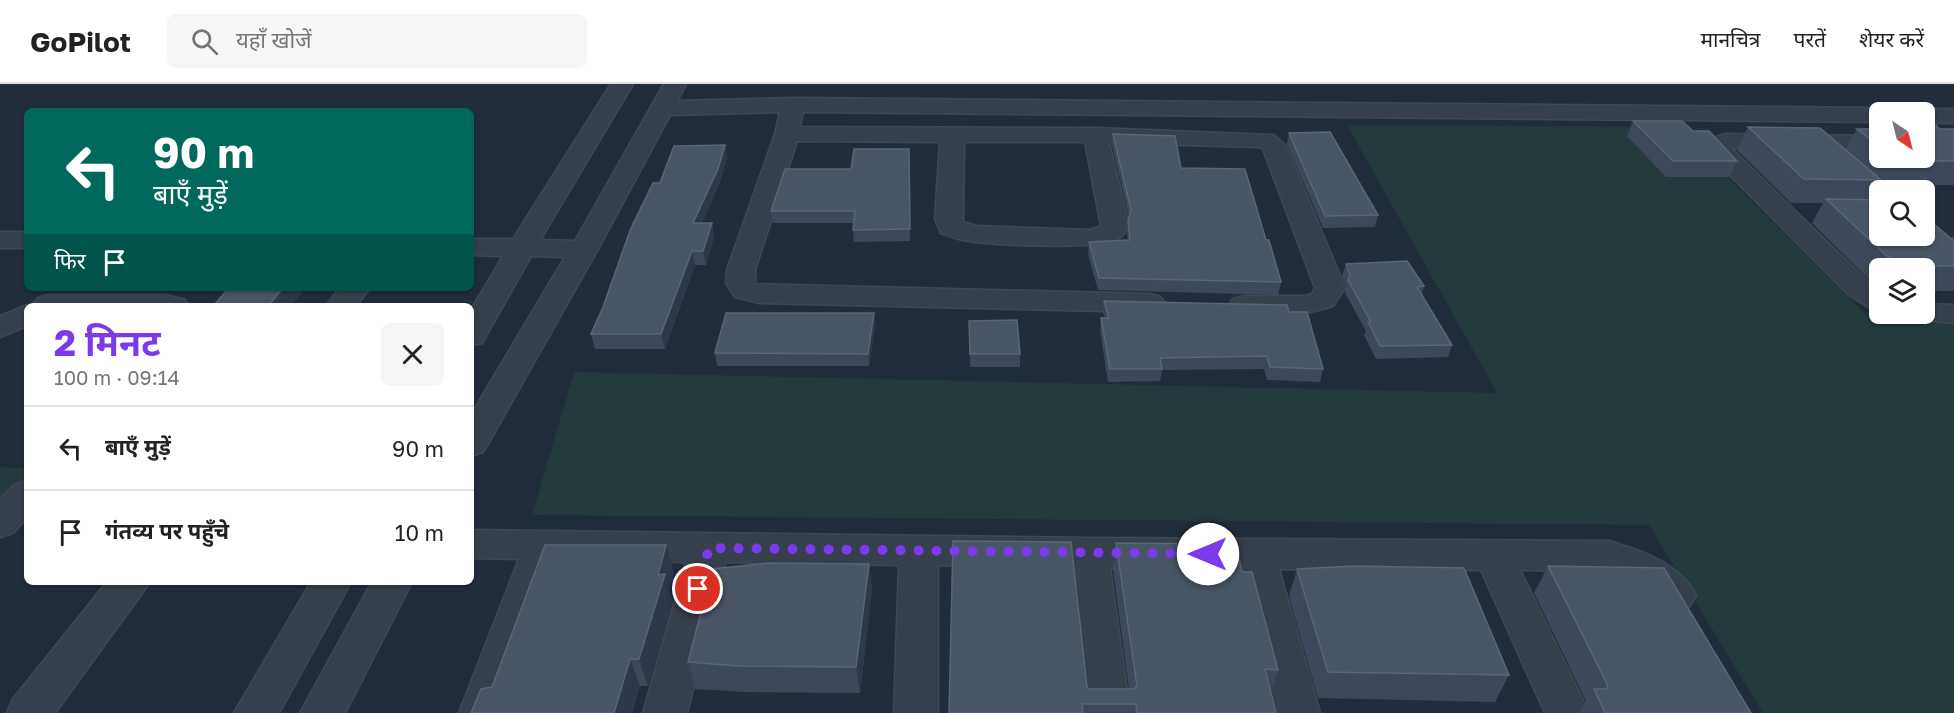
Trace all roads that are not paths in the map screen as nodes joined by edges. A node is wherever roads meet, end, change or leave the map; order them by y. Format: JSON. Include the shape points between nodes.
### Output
{"nodes":[{"id":1,"x":622,"y":84,"type":"edge"},
{"id":2,"x":669,"y":96,"type":"edge"},
{"id":3,"x":794,"y":105,"type":"junction"},
{"id":4,"x":1008,"y":107,"type":"junction"},
{"id":5,"x":1053,"y":107,"type":"junction"},
{"id":6,"x":1869,"y":115,"type":"edge"},
{"id":7,"x":1935,"y":116,"type":"edge"},
{"id":8,"x":1954,"y":116,"type":"edge"},
{"id":9,"x":787,"y":134,"type":"junction"},
{"id":10,"x":952,"y":135,"type":"junction"},
{"id":11,"x":1006,"y":135,"type":"junction"},
{"id":12,"x":1054,"y":135,"type":"junction"},
{"id":13,"x":1095,"y":135,"type":"junction"},
{"id":14,"x":1869,"y":143,"type":"edge"},
{"id":15,"x":1816,"y":144,"type":"junction"},
{"id":16,"x":1869,"y":190,"type":"edge"},
{"id":17,"x":1782,"y":213,"type":"junction"},
{"id":18,"x":1814,"y":213,"type":"dead end"},
{"id":19,"x":0,"y":240,"type":"edge"},
{"id":20,"x":24,"y":240,"type":"edge"},
{"id":21,"x":474,"y":247,"type":"edge"},
{"id":22,"x":522,"y":247,"type":"junction"},
{"id":23,"x":584,"y":249,"type":"junction"},
{"id":24,"x":353,"y":291,"type":"edge"},
{"id":25,"x":1869,"y":295,"type":"edge"},
{"id":26,"x":343,"y":303,"type":"edge"},
{"id":27,"x":1171,"y":303,"type":"edge"},
{"id":28,"x":1218,"y":304,"type":"edge"},
{"id":29,"x":1935,"y":313,"type":"edge"},
{"id":30,"x":1954,"y":314,"type":"edge"},
{"id":31,"x":24,"y":315,"type":"edge"},
{"id":32,"x":0,"y":328,"type":"edge"},
{"id":33,"x":474,"y":331,"type":"edge"},
{"id":34,"x":474,"y":439,"type":"edge"},
{"id":35,"x":24,"y":497,"type":"edge"},
{"id":36,"x":0,"y":523,"type":"edge"},
{"id":37,"x":474,"y":544,"type":"edge"},
{"id":38,"x":543,"y":546,"type":"junction"},
{"id":39,"x":709,"y":548,"type":"junction"},
{"id":40,"x":919,"y":551,"type":"junction"},
{"id":41,"x":1089,"y":553,"type":"junction"},
{"id":42,"x":1256,"y":554,"type":"junction"},
{"id":43,"x":1492,"y":554,"type":"junction"},
{"id":44,"x":128,"y":585,"type":"edge"},
{"id":45,"x":329,"y":585,"type":"edge"},
{"id":46,"x":390,"y":585,"type":"edge"},
{"id":47,"x":1695,"y":625,"type":"edge"},
{"id":48,"x":29,"y":713,"type":"edge"},
{"id":49,"x":256,"y":713,"type":"edge"},
{"id":50,"x":322,"y":713,"type":"edge"},
{"id":51,"x":481,"y":713,"type":"edge"},
{"id":52,"x":664,"y":713,"type":"edge"},
{"id":53,"x":916,"y":713,"type":"edge"},
{"id":54,"x":1108,"y":713,"type":"edge"},
{"id":55,"x":1298,"y":713,"type":"edge"},
{"id":56,"x":1567,"y":713,"type":"edge"}],
"edges":[{"from":1,"to":22,"type":"street"},
{"from":2,"to":3,"type":"street"},
{"from":2,"to":23,"type":"street"},
{"from":3,"to":4,"type":"street"},
{"from":3,"to":9,"type":"street"},
{"from":4,"to":5,"type":"street"},
{"from":4,"to":11,"type":"street"},
{"from":5,"to":6,"type":"street"},
{"from":5,"to":12,"type":"street"},
{"from":7,"to":8,"type":"street"},
{"from":9,"to":10,"type":"street"},
{"from":9,"to":27,"type":"street","via":[[741,270],[740,283],[745,291]]},
{"from":10,"to":11,"type":"street"},
{"from":10,"to":13,"type":"street","via":[[948,219],[951,227],[977,234],[1090,238],[1107,235],[1115,222]]},
{"from":11,"to":12,"type":"street"},
{"from":12,"to":13,"type":"street"},
{"from":13,"to":28,"type":"street","via":[[1250,138],[1266,140],[1274,146],[1330,288],[1323,300],[1307,305]]},
{"from":14,"to":15,"type":"street"},
{"from":15,"to":16,"type":"street"},
{"from":15,"to":17,"type":"street","via":[[1725,141],[1715,146]]},
{"from":17,"to":18,"type":"street"},
{"from":17,"to":25,"type":"street"},
{"from":19,"to":20,"type":"street"},
{"from":21,"to":22,"type":"street"},
{"from":22,"to":23,"type":"street"},
{"from":22,"to":33,"type":"street"},
{"from":23,"to":34,"type":"street"},
{"from":24,"to":26,"type":"street"},
{"from":29,"to":30,"type":"street"},
{"from":31,"to":32,"type":"street"},
{"from":35,"to":36,"type":"street"},
{"from":37,"to":38,"type":"street"},
{"from":38,"to":39,"type":"street"},
{"from":38,"to":51,"type":"street"},
{"from":39,"to":40,"type":"street"},
{"from":39,"to":52,"type":"street"},
{"from":40,"to":41,"type":"street"},
{"from":40,"to":53,"type":"street"},
{"from":41,"to":42,"type":"street"},
{"from":41,"to":54,"type":"street"},
{"from":42,"to":43,"type":"street"},
{"from":42,"to":55,"type":"street"},
{"from":43,"to":47,"type":"street","via":[[1609,556],[1637,565],[1658,577],[1678,596]]},
{"from":43,"to":56,"type":"street"},
{"from":44,"to":48,"type":"street"},
{"from":45,"to":49,"type":"street"},
{"from":46,"to":50,"type":"street"}]}
